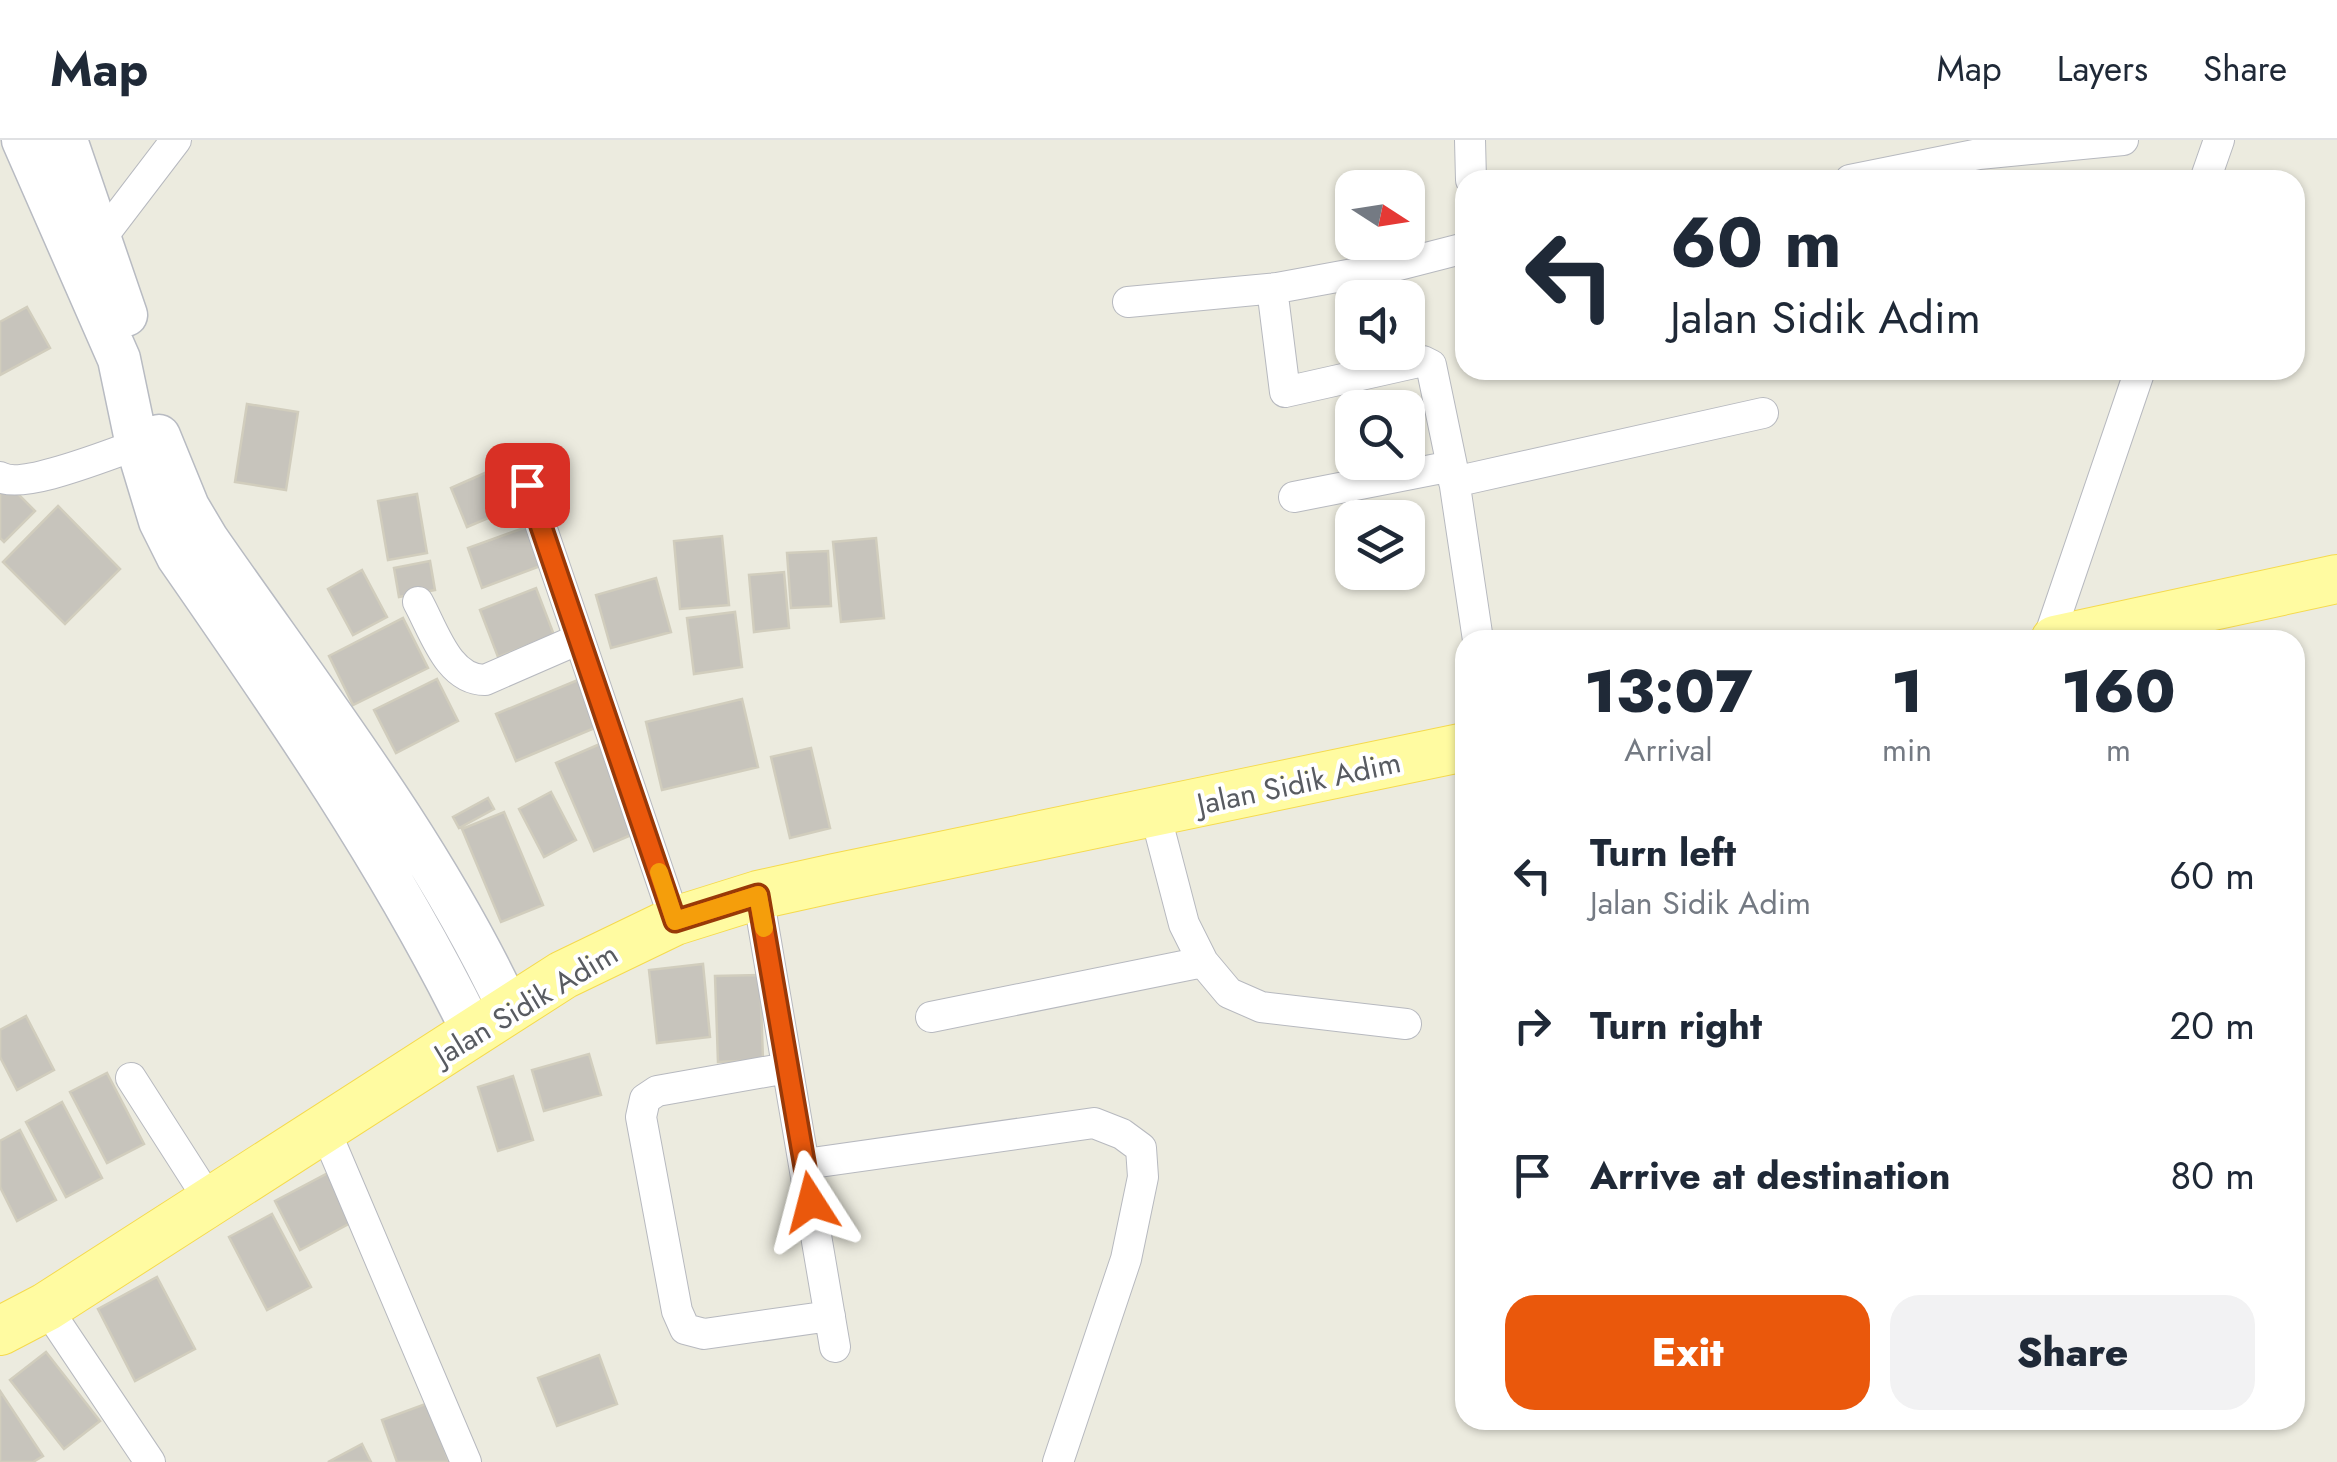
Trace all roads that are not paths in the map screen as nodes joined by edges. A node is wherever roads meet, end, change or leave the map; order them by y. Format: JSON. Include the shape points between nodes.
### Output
{"nodes":[{"id":1,"x":23,"y":140,"type":"edge"},
{"id":2,"x":66,"y":140,"type":"edge"},
{"id":3,"x":176,"y":140,"type":"edge"},
{"id":4,"x":1470,"y":140,"type":"edge"},
{"id":5,"x":2123,"y":140,"type":"edge"},
{"id":6,"x":2218,"y":140,"type":"edge"},
{"id":7,"x":2067,"y":142,"type":"edge"},
{"id":8,"x":1470,"y":170,"type":"edge"},
{"id":9,"x":1900,"y":170,"type":"edge"},
{"id":10,"x":2208,"y":170,"type":"edge"},
{"id":11,"x":102,"y":238,"type":"junction"},
{"id":12,"x":1455,"y":250,"type":"edge"},
{"id":13,"x":1277,"y":288,"type":"junction"},
{"id":14,"x":1128,"y":302,"type":"dead end"},
{"id":15,"x":2137,"y":380,"type":"edge"},
{"id":16,"x":1763,"y":413,"type":"dead end"},
{"id":17,"x":137,"y":446,"type":"junction"},
{"id":18,"x":1453,"y":474,"type":"junction"},
{"id":19,"x":0,"y":477,"type":"edge"},
{"id":20,"x":527,"y":485,"type":"dead end"},
{"id":21,"x":1294,"y":496,"type":"dead end"},
{"id":22,"x":183,"y":531,"type":"junction"},
{"id":23,"x":2337,"y":579,"type":"edge"},
{"id":24,"x":418,"y":602,"type":"dead end"},
{"id":25,"x":1476,"y":630,"type":"edge"},
{"id":26,"x":2055,"y":630,"type":"edge"},
{"id":27,"x":2099,"y":630,"type":"edge"},
{"id":28,"x":579,"y":639,"type":"junction"},
{"id":29,"x":1455,"y":749,"type":"edge"},
{"id":30,"x":1155,"y":813,"type":"junction"},
{"id":31,"x":758,"y":895,"type":"junction"},
{"id":32,"x":675,"y":921,"type":"junction"},
{"id":33,"x":1203,"y":962,"type":"junction"},
{"id":34,"x":931,"y":1017,"type":"dead end"},
{"id":35,"x":491,"y":1020,"type":"junction"},
{"id":36,"x":1406,"y":1024,"type":"dead end"},
{"id":37,"x":787,"y":1068,"type":"junction"},
{"id":38,"x":131,"y":1078,"type":"dead end"},
{"id":39,"x":325,"y":1130,"type":"junction"},
{"id":40,"x":804,"y":1164,"type":"junction"},
{"id":41,"x":211,"y":1202,"type":"junction"},
{"id":42,"x":46,"y":1307,"type":"junction"},
{"id":43,"x":0,"y":1331,"type":"edge"},
{"id":44,"x":150,"y":1462,"type":"edge"},
{"id":45,"x":466,"y":1462,"type":"edge"},
{"id":46,"x":1058,"y":1462,"type":"edge"}],
"edges":[{"from":1,"to":17,"type":"main road","via":[[119,359]]},
{"from":2,"to":11,"type":"main road"},
{"from":3,"to":11,"type":"street"},
{"from":4,"to":8,"type":"street"},
{"from":5,"to":7,"type":"street"},
{"from":6,"to":10,"type":"street"},
{"from":7,"to":9,"type":"street"},
{"from":11,"to":22,"type":"main road"},
{"from":12,"to":13,"type":"street"},
{"from":13,"to":14,"type":"street"},
{"from":13,"to":18,"type":"street","via":[[1284,392],[1427,362]]},
{"from":15,"to":26,"type":"street"},
{"from":16,"to":18,"type":"street"},
{"from":17,"to":19,"type":"street","via":[[32,478]]},
{"from":17,"to":22,"type":"main road"},
{"from":18,"to":21,"type":"street"},
{"from":18,"to":25,"type":"street"},
{"from":20,"to":28,"type":"street"},
{"from":22,"to":35,"type":"main road","via":[[396,806],[476,938]]},
{"from":23,"to":27,"type":"main road"},
{"from":24,"to":28,"type":"street","via":[[457,672],[472,680]]},
{"from":28,"to":32,"type":"street"},
{"from":29,"to":30,"type":"main road","name":"Jalan Sidik Adim"},
{"from":30,"to":31,"type":"main road","name":"Jalan Sidik Adim"},
{"from":30,"to":33,"type":"street","via":[[1184,924]]},
{"from":31,"to":32,"type":"main road","name":"Jalan Sidik Adim"},
{"from":31,"to":37,"type":"street"},
{"from":32,"to":35,"type":"main road","name":"Jalan Sidik Adim","via":[[563,975]]},
{"from":33,"to":34,"type":"street"},
{"from":33,"to":36,"type":"street","via":[[1229,993],[1261,1008]]},
{"from":35,"to":39,"type":"main road","name":"Jalan Sidik Adim"},
{"from":37,"to":40,"type":"street"},
{"from":37,"to":40,"type":"street","via":[[657,1091],[645,1099],[641,1117],[685,1329],[832,1332]]},
{"from":38,"to":41,"type":"street"},
{"from":39,"to":41,"type":"main road","name":"Jalan Sidik Adim"},
{"from":39,"to":45,"type":"street"},
{"from":40,"to":46,"type":"street","via":[[1094,1123],[1141,1148],[1143,1177],[1126,1259]]},
{"from":41,"to":42,"type":"main road","name":"Jalan Sidik Adim"},
{"from":42,"to":43,"type":"main road","name":"Jalan Sidik Adim"},
{"from":42,"to":44,"type":"street"}]}
